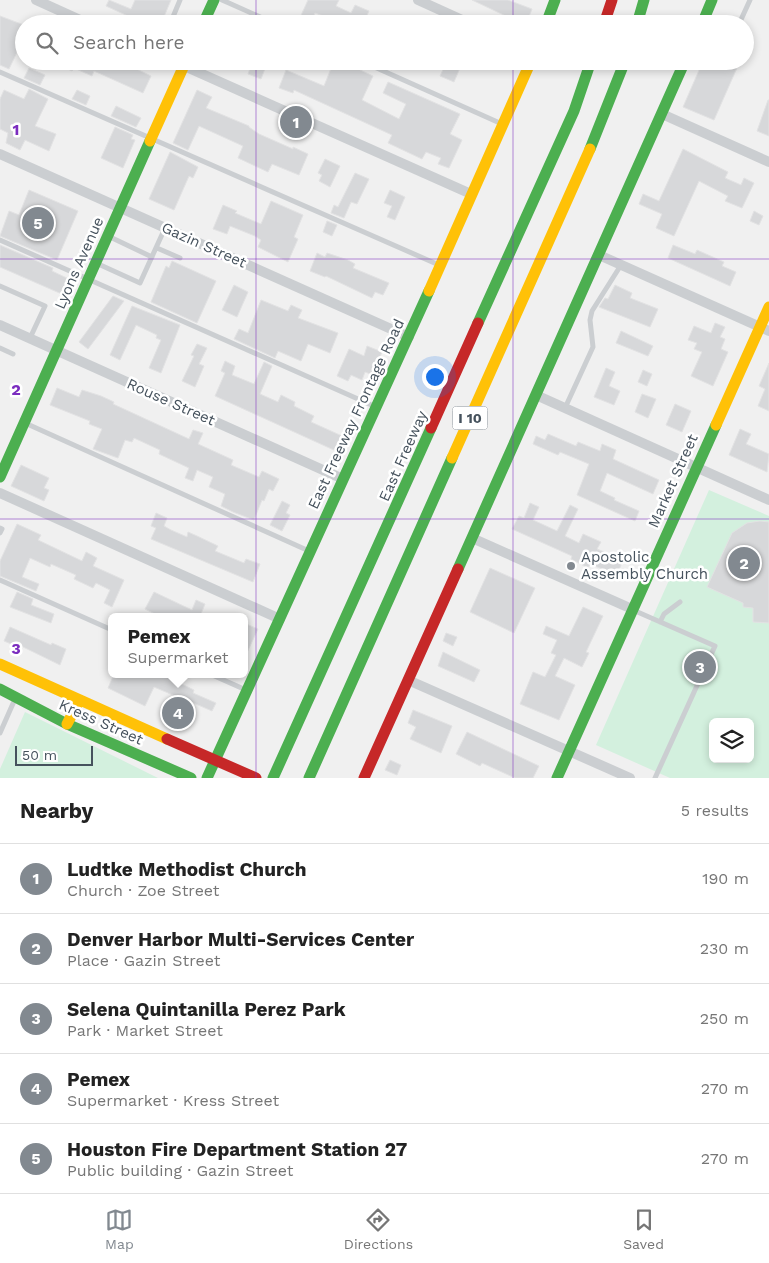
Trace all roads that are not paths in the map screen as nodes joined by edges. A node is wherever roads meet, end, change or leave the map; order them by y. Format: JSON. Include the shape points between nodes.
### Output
{"nodes":[{"id":1,"x":36,"y":0,"type":"edge"},
{"id":2,"x":180,"y":0,"type":"edge"},
{"id":3,"x":214,"y":0,"type":"edge"},
{"id":4,"x":222,"y":0,"type":"edge"},
{"id":5,"x":418,"y":0,"type":"edge"},
{"id":6,"x":555,"y":0,"type":"edge"},
{"id":7,"x":612,"y":0,"type":"edge"},
{"id":8,"x":644,"y":0,"type":"edge"},
{"id":9,"x":712,"y":0,"type":"edge"},
{"id":10,"x":750,"y":0,"type":"edge"},
{"id":11,"x":69,"y":15,"type":"edge"},
{"id":12,"x":174,"y":15,"type":"edge"},
{"id":13,"x":207,"y":15,"type":"edge"},
{"id":14,"x":256,"y":15,"type":"edge"},
{"id":15,"x":451,"y":15,"type":"edge"},
{"id":16,"x":549,"y":15,"type":"edge"},
{"id":17,"x":607,"y":15,"type":"edge"},
{"id":18,"x":640,"y":15,"type":"edge"},
{"id":19,"x":706,"y":15,"type":"edge"},
{"id":20,"x":743,"y":15,"type":"edge"},
{"id":21,"x":178,"y":70,"type":"edge"},
{"id":22,"x":196,"y":70,"type":"edge"},
{"id":23,"x":381,"y":70,"type":"edge"},
{"id":24,"x":527,"y":70,"type":"edge"},
{"id":25,"x":589,"y":70,"type":"edge"},
{"id":26,"x":621,"y":70,"type":"edge"},
{"id":27,"x":681,"y":70,"type":"edge"},
{"id":28,"x":0,"y":72,"type":"edge"},
{"id":29,"x":662,"y":114,"type":"junction"},
{"id":30,"x":503,"y":124,"type":"junction"},
{"id":31,"x":152,"y":139,"type":"junction"},
{"id":32,"x":0,"y":154,"type":"edge"},
{"id":33,"x":769,"y":162,"type":"edge"},
{"id":34,"x":470,"y":194,"type":"junction"},
{"id":35,"x":120,"y":208,"type":"junction"},
{"id":36,"x":165,"y":228,"type":"junction"},
{"id":37,"x":108,"y":236,"type":"junction"},
{"id":38,"x":0,"y":240,"type":"edge"},
{"id":39,"x":156,"y":248,"type":"junction"},
{"id":40,"x":599,"y":255,"type":"junction"},
{"id":41,"x":152,"y":257,"type":"junction"},
{"id":42,"x":180,"y":258,"type":"dead end"},
{"id":43,"x":96,"y":263,"type":"junction"},
{"id":44,"x":621,"y":265,"type":"junction"},
{"id":45,"x":440,"y":266,"type":"junction"},
{"id":46,"x":88,"y":279,"type":"junction"},
{"id":47,"x":0,"y":286,"type":"edge"},
{"id":48,"x":769,"y":307,"type":"edge"},
{"id":49,"x":0,"y":325,"type":"edge"},
{"id":50,"x":764,"y":329,"type":"edge"},
{"id":51,"x":408,"y":337,"type":"junction"},
{"id":52,"x":29,"y":338,"type":"junction"},
{"id":53,"x":0,"y":348,"type":"edge"},
{"id":54,"x":57,"y":351,"type":"junction"},
{"id":55,"x":13,"y":354,"type":"dead end"},
{"id":56,"x":536,"y":395,"type":"junction"},
{"id":57,"x":376,"y":407,"type":"junction"},
{"id":58,"x":565,"y":408,"type":"junction"},
{"id":59,"x":24,"y":423,"type":"junction"},
{"id":60,"x":696,"y":467,"type":"junction"},
{"id":61,"x":0,"y":477,"type":"edge"},
{"id":62,"x":343,"y":479,"type":"junction"},
{"id":63,"x":0,"y":493,"type":"edge"},
{"id":64,"x":769,"y":500,"type":"edge"},
{"id":65,"x":0,"y":528,"type":"edge"},
{"id":66,"x":0,"y":533,"type":"edge"},
{"id":67,"x":472,"y":538,"type":"junction"},
{"id":68,"x":310,"y":551,"type":"junction"},
{"id":69,"x":0,"y":580,"type":"edge"},
{"id":70,"x":680,"y":602,"type":"dead end"},
{"id":71,"x":632,"y":609,"type":"junction"},
{"id":72,"x":280,"y":619,"type":"junction"},
{"id":73,"x":660,"y":622,"type":"junction"},
{"id":74,"x":108,"y":628,"type":"edge"},
{"id":75,"x":0,"y":664,"type":"edge"},
{"id":76,"x":219,"y":678,"type":"edge"},
{"id":77,"x":408,"y":680,"type":"junction"},
{"id":78,"x":0,"y":689,"type":"edge"},
{"id":79,"x":248,"y":691,"type":"junction"},
{"id":80,"x":15,"y":697,"type":"junction"},
{"id":81,"x":79,"y":701,"type":"junction"},
{"id":82,"x":68,"y":724,"type":"junction"},
{"id":83,"x":0,"y":733,"type":"edge"},
{"id":84,"x":569,"y":750,"type":"junction"},
{"id":85,"x":214,"y":759,"type":"junction"},
{"id":86,"x":310,"y":775,"type":"edge"},
{"id":87,"x":190,"y":778,"type":"edge"},
{"id":88,"x":207,"y":778,"type":"edge"},
{"id":89,"x":256,"y":778,"type":"edge"},
{"id":90,"x":273,"y":778,"type":"edge"},
{"id":91,"x":364,"y":778,"type":"edge"},
{"id":92,"x":557,"y":778,"type":"edge"},
{"id":93,"x":630,"y":778,"type":"edge"},
{"id":94,"x":655,"y":778,"type":"edge"}],
"edges":[{"from":1,"to":11,"type":"street"},
{"from":2,"to":12,"type":"lane"},
{"from":3,"to":13,"type":"main road"},
{"from":4,"to":14,"type":"lane"},
{"from":5,"to":15,"type":"street"},
{"from":6,"to":16,"type":"main road"},
{"from":7,"to":17,"type":"main road"},
{"from":8,"to":18,"type":"main road"},
{"from":9,"to":19,"type":"main road"},
{"from":10,"to":20,"type":"lane"},
{"from":21,"to":31,"type":"main road","name":"Lyons Avenue"},
{"from":22,"to":34,"type":"street"},
{"from":23,"to":30,"type":"lane"},
{"from":24,"to":30,"type":"main road","name":"East Freeway Frontage Road"},
{"from":25,"to":90,"type":"main road","name":"East Freeway","number":"I 10","via":[[574,111]]},
{"from":26,"to":86,"type":"main road","number":"I 10","via":[[586,159]]},
{"from":27,"to":29,"type":"main road"},
{"from":28,"to":31,"type":"lane"},
{"from":29,"to":33,"type":"street"},
{"from":29,"to":40,"type":"main road"},
{"from":30,"to":34,"type":"main road","name":"East Freeway Frontage Road"},
{"from":31,"to":35,"type":"main road","name":"Lyons Avenue"},
{"from":31,"to":45,"type":"lane"},
{"from":32,"to":35,"type":"street","name":"Gazin Street"},
{"from":34,"to":45,"type":"main road","name":"East Freeway Frontage Road"},
{"from":35,"to":36,"type":"street","name":"Gazin Street"},
{"from":35,"to":37,"type":"main road","name":"Lyons Avenue"},
{"from":36,"to":39,"type":"lane"},
{"from":36,"to":51,"type":"street","name":"Gazin Street"},
{"from":37,"to":41,"type":"lane"},
{"from":37,"to":43,"type":"main road","name":"Lyons Avenue"},
{"from":38,"to":46,"type":"lane"},
{"from":39,"to":41,"type":"lane"},
{"from":39,"to":42,"type":"lane"},
{"from":40,"to":44,"type":"street"},
{"from":40,"to":56,"type":"main road"},
{"from":41,"to":43,"type":"lane","via":[[140,283]]},
{"from":43,"to":46,"type":"main road","name":"Lyons Avenue"},
{"from":44,"to":50,"type":"street"},
{"from":44,"to":58,"type":"lane","via":[[592,311],[593,347]]},
{"from":45,"to":51,"type":"main road","name":"East Freeway Frontage Road"},
{"from":46,"to":54,"type":"main road","name":"Lyons Avenue"},
{"from":46,"to":57,"type":"lane"},
{"from":47,"to":52,"type":"lane","via":[[45,306]]},
{"from":48,"to":50,"type":"main road","name":"Market Street"},
{"from":49,"to":52,"type":"street","name":"Rouse Street"},
{"from":50,"to":60,"type":"main road","name":"Market Street"},
{"from":51,"to":57,"type":"main road","name":"East Freeway Frontage Road"},
{"from":52,"to":54,"type":"street","name":"Rouse Street"},
{"from":53,"to":55,"type":"lane"},
{"from":54,"to":59,"type":"main road","name":"Lyons Avenue"},
{"from":54,"to":62,"type":"street","name":"Rouse Street"},
{"from":56,"to":58,"type":"street"},
{"from":56,"to":67,"type":"main road"},
{"from":57,"to":62,"type":"main road","name":"East Freeway Frontage Road"},
{"from":58,"to":60,"type":"street"},
{"from":59,"to":61,"type":"main road","name":"Lyons Avenue"},
{"from":59,"to":68,"type":"lane"},
{"from":60,"to":64,"type":"street"},
{"from":60,"to":71,"type":"main road","name":"Market Street"},
{"from":62,"to":68,"type":"main road","name":"East Freeway Frontage Road"},
{"from":63,"to":72,"type":"street"},
{"from":65,"to":66,"type":"lane"},
{"from":67,"to":71,"type":"street"},
{"from":67,"to":77,"type":"main road"},
{"from":68,"to":72,"type":"main road","name":"East Freeway Frontage Road"},
{"from":69,"to":74,"type":"lane"},
{"from":70,"to":73,"type":"lane","via":[[664,614]]},
{"from":71,"to":73,"type":"lane"},
{"from":71,"to":84,"type":"main road","name":"Market Street"},
{"from":72,"to":79,"type":"main road","name":"East Freeway Frontage Road"},
{"from":73,"to":94,"type":"lane","via":[[715,646]]},
{"from":75,"to":81,"type":"main road","name":"Kress Street"},
{"from":76,"to":79,"type":"lane"},
{"from":77,"to":84,"type":"street"},
{"from":77,"to":91,"type":"main road"},
{"from":78,"to":80,"type":"main road","name":"Kress Street"},
{"from":79,"to":85,"type":"main road","name":"East Freeway Frontage Road"},
{"from":80,"to":82,"type":"main road","name":"Kress Street"},
{"from":80,"to":83,"type":"lane"},
{"from":81,"to":82,"type":"main road"},
{"from":81,"to":85,"type":"main road","name":"Kress Street"},
{"from":82,"to":87,"type":"main road","name":"Kress Street"},
{"from":84,"to":92,"type":"main road","name":"Market Street"},
{"from":84,"to":93,"type":"street"},
{"from":85,"to":88,"type":"main road","name":"East Freeway Frontage Road"},
{"from":85,"to":89,"type":"main road","name":"Kress Street"}]}
